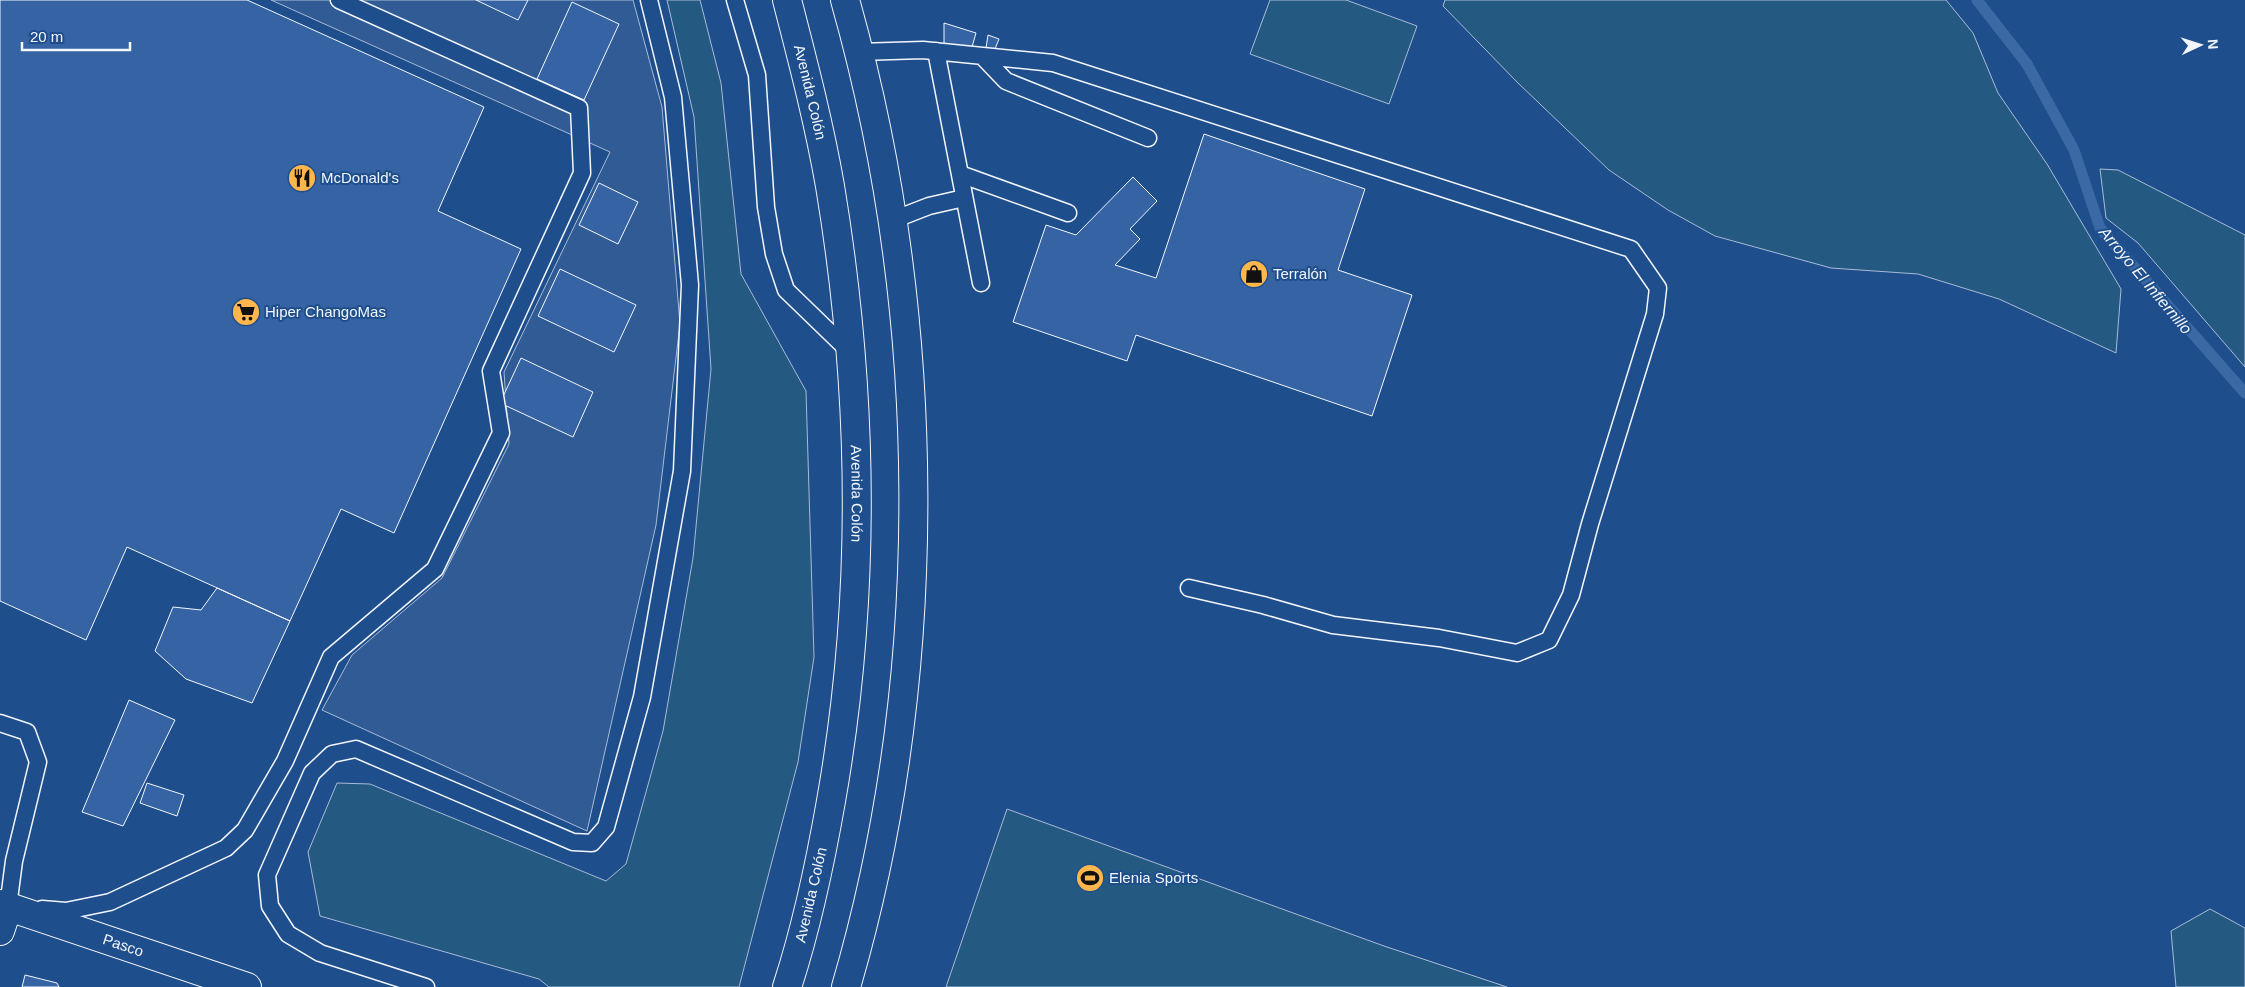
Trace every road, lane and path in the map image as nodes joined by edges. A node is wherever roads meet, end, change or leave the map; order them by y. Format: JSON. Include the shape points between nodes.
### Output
{"nodes":[{"id":1,"x":339,"y":0,"type":"edge"},
{"id":2,"x":649,"y":0,"type":"edge"},
{"id":3,"x":735,"y":0,"type":"edge"},
{"id":4,"x":787,"y":0,"type":"edge"},
{"id":5,"x":844,"y":0,"type":"edge"},
{"id":6,"x":859,"y":52,"type":"junction"},
{"id":7,"x":936,"y":52,"type":"junction"},
{"id":8,"x":982,"y":56,"type":"junction"},
{"id":9,"x":1148,"y":138,"type":"dead end"},
{"id":10,"x":960,"y":174,"type":"junction"},
{"id":11,"x":964,"y":198,"type":"junction"},
{"id":12,"x":1068,"y":213,"type":"dead end"},
{"id":13,"x":893,"y":220,"type":"junction"},
{"id":14,"x":981,"y":283,"type":"dead end"},
{"id":15,"x":852,"y":353,"type":"junction"},
{"id":16,"x":1189,"y":588,"type":"dead end"},
{"id":17,"x":0,"y":723,"type":"edge"},
{"id":18,"x":3,"y":914,"type":"edge"},
{"id":19,"x":248,"y":987,"type":"edge"},
{"id":20,"x":426,"y":987,"type":"edge"},
{"id":21,"x":787,"y":987,"type":"edge"},
{"id":22,"x":846,"y":987,"type":"edge"}],
"edges":[{"from":1,"to":18,"type":"lane","via":[[579,108],[582,173],[491,371],[501,433],[435,569],[331,657],[285,761],[245,830],[226,848],[110,902],[66,911]]},
{"from":2,"to":20,"type":"lane","via":[[673,97],[690,285],[682,471],[642,697],[606,827],[592,843],[573,842],[356,749],[332,754],[312,773],[267,876],[270,906],[288,934],[320,953]]},
{"from":3,"to":15,"type":"lane","via":[[757,75],[766,207],[774,254],[786,290]]},
{"from":4,"to":15,"type":"main road","name":"Avenida Colón","via":[[829,183]]},
{"from":5,"to":6,"type":"main road"},
{"from":6,"to":7,"type":"lane"},
{"from":6,"to":13,"type":"main road"},
{"from":7,"to":8,"type":"lane"},
{"from":7,"to":10,"type":"lane"},
{"from":8,"to":9,"type":"lane","via":[[1006,81]]},
{"from":8,"to":16,"type":"lane","via":[[1054,63],[1631,249],[1658,288],[1655,314],[1571,595],[1549,640],[1516,653],[1439,638],[1332,625]]},
{"from":10,"to":11,"type":"lane"},
{"from":10,"to":12,"type":"lane"},
{"from":11,"to":13,"type":"lane","via":[[929,206]]},
{"from":11,"to":14,"type":"lane"},
{"from":13,"to":22,"type":"main road","via":[[909,347],[912,565],[906,649],[886,814]]},
{"from":15,"to":21,"type":"main road","name":"Avenida Colón","via":[[858,517],[853,638],[828,819],[804,931]]},
{"from":17,"to":18,"type":"lane","via":[[26,732],[38,762]]},
{"from":18,"to":19,"type":"main road","name":"Pasco"}]}
